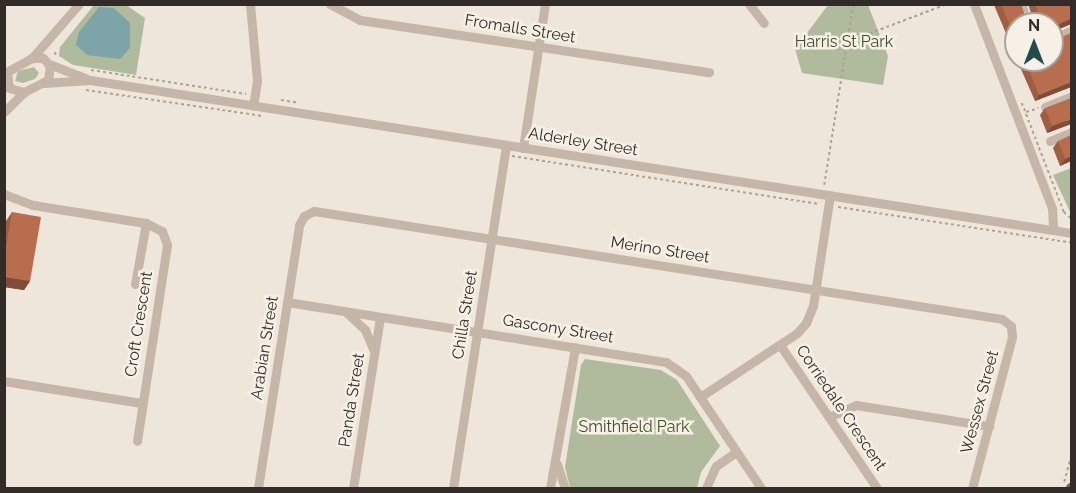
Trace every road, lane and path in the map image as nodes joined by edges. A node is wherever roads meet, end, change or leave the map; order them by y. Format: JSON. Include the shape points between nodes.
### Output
{"nodes":[{"id":1,"x":79,"y":4,"type":"edge"},
{"id":2,"x":250,"y":4,"type":"edge"},
{"id":3,"x":330,"y":4,"type":"edge"},
{"id":4,"x":545,"y":4,"type":"edge"},
{"id":5,"x":749,"y":4,"type":"edge"},
{"id":6,"x":853,"y":4,"type":"edge"},
{"id":7,"x":947,"y":4,"type":"edge"},
{"id":8,"x":974,"y":4,"type":"edge"},
{"id":9,"x":764,"y":23,"type":"dead end"},
{"id":10,"x":60,"y":28,"type":"junction"},
{"id":11,"x":847,"y":42,"type":"junction"},
{"id":12,"x":539,"y":47,"type":"junction"},
{"id":13,"x":55,"y":52,"type":"dead end"},
{"id":14,"x":32,"y":58,"type":"junction"},
{"id":15,"x":4,"y":63,"type":"edge"},
{"id":16,"x":21,"y":63,"type":"junction"},
{"id":17,"x":48,"y":63,"type":"junction"},
{"id":18,"x":62,"y":63,"type":"dead end"},
{"id":19,"x":85,"y":69,"type":"dead end"},
{"id":20,"x":709,"y":72,"type":"dead end"},
{"id":21,"x":90,"y":80,"type":"junction"},
{"id":22,"x":5,"y":81,"type":"edge"},
{"id":23,"x":44,"y":83,"type":"junction"},
{"id":24,"x":76,"y":88,"type":"dead end"},
{"id":25,"x":24,"y":92,"type":"junction"},
{"id":26,"x":4,"y":96,"type":"edge"},
{"id":27,"x":1071,"y":96,"type":"edge"},
{"id":28,"x":277,"y":100,"type":"dead end"},
{"id":29,"x":254,"y":101,"type":"junction"},
{"id":30,"x":1021,"y":102,"type":"dead end"},
{"id":31,"x":302,"y":104,"type":"dead end"},
{"id":32,"x":1044,"y":107,"type":"joint"},
{"id":33,"x":4,"y":112,"type":"edge"},
{"id":34,"x":1021,"y":114,"type":"junction"},
{"id":35,"x":266,"y":116,"type":"dead end"},
{"id":36,"x":1071,"y":132,"type":"edge"},
{"id":37,"x":1050,"y":141,"type":"dead end"},
{"id":38,"x":506,"y":145,"type":"junction"},
{"id":39,"x":523,"y":148,"type":"junction"},
{"id":40,"x":505,"y":155,"type":"junction"},
{"id":41,"x":4,"y":194,"type":"edge"},
{"id":42,"x":827,"y":198,"type":"junction"},
{"id":43,"x":306,"y":214,"type":"joint"},
{"id":44,"x":1071,"y":219,"type":"edge"},
{"id":45,"x":146,"y":223,"type":"junction"},
{"id":46,"x":1053,"y":230,"type":"junction"},
{"id":47,"x":1071,"y":233,"type":"edge"},
{"id":48,"x":492,"y":239,"type":"junction"},
{"id":49,"x":1071,"y":243,"type":"edge"},
{"id":50,"x":135,"y":284,"type":"dead end"},
{"id":51,"x":816,"y":290,"type":"junction"},
{"id":52,"x":287,"y":302,"type":"junction"},
{"id":53,"x":341,"y":310,"type":"junction"},
{"id":54,"x":380,"y":316,"type":"junction"},
{"id":55,"x":1008,"y":323,"type":"joint"},
{"id":56,"x":477,"y":332,"type":"junction"},
{"id":57,"x":780,"y":345,"type":"junction"},
{"id":58,"x":574,"y":347,"type":"junction"},
{"id":59,"x":374,"y":358,"type":"junction"},
{"id":60,"x":4,"y":381,"type":"edge"},
{"id":61,"x":699,"y":397,"type":"junction"},
{"id":62,"x":141,"y":403,"type":"junction"},
{"id":63,"x":829,"y":417,"type":"junction"},
{"id":64,"x":989,"y":426,"type":"junction"},
{"id":65,"x":137,"y":441,"type":"dead end"},
{"id":66,"x":736,"y":452,"type":"junction"},
{"id":67,"x":1071,"y":453,"type":"edge"},
{"id":68,"x":557,"y":459,"type":"junction"},
{"id":69,"x":258,"y":489,"type":"edge"},
{"id":70,"x":353,"y":489,"type":"edge"},
{"id":71,"x":453,"y":489,"type":"edge"},
{"id":72,"x":550,"y":489,"type":"edge"},
{"id":73,"x":565,"y":489,"type":"edge"},
{"id":74,"x":706,"y":489,"type":"edge"},
{"id":75,"x":761,"y":489,"type":"edge"},
{"id":76,"x":877,"y":489,"type":"edge"},
{"id":77,"x":972,"y":489,"type":"edge"},
{"id":78,"x":1062,"y":489,"type":"edge"}],
"edges":[{"from":1,"to":10,"type":"street"},
{"from":2,"to":29,"type":"street","via":[[257,66]]},
{"from":3,"to":12,"type":"street","name":"Fromalls Street","via":[[360,20]]},
{"from":4,"to":12,"type":"street"},
{"from":5,"to":9,"type":"street"},
{"from":6,"to":11,"type":"path"},
{"from":7,"to":11,"type":"path"},
{"from":8,"to":34,"type":"street"},
{"from":10,"to":14,"type":"street"},
{"from":10,"to":17,"type":"street","via":[[50,45]]},
{"from":11,"to":42,"type":"path"},
{"from":12,"to":20,"type":"street","name":"Fromalls Street"},
{"from":12,"to":39,"type":"street"},
{"from":13,"to":18,"type":"path"},
{"from":14,"to":16,"type":"street"},
{"from":14,"to":17,"type":"street"},
{"from":15,"to":16,"type":"street"},
{"from":16,"to":22,"type":"street","via":[[8,70]]},
{"from":17,"to":21,"type":"street","name":"Alderley Street"},
{"from":17,"to":23,"type":"street","via":[[51,75]]},
{"from":19,"to":29,"type":"path"},
{"from":21,"to":23,"type":"street","name":"Alderley Street"},
{"from":21,"to":29,"type":"street","name":"Alderley Street"},
{"from":22,"to":25,"type":"street","via":[[14,91]]},
{"from":22,"to":26,"type":"street"},
{"from":23,"to":25,"type":"street"},
{"from":24,"to":35,"type":"path"},
{"from":25,"to":33,"type":"street"},
{"from":27,"to":32,"type":"street"},
{"from":28,"to":31,"type":"path"},
{"from":29,"to":38,"type":"street","name":"Alderley Street"},
{"from":30,"to":34,"type":"path"},
{"from":32,"to":34,"type":"path"},
{"from":34,"to":44,"type":"path","via":[[1064,212]]},
{"from":34,"to":46,"type":"street","via":[[1052,208]]},
{"from":36,"to":37,"type":"street"},
{"from":38,"to":39,"type":"street","name":"Alderley Street"},
{"from":38,"to":40,"type":"street","name":"Chilla Street"},
{"from":39,"to":42,"type":"street","name":"Alderley Street"},
{"from":40,"to":42,"type":"path"},
{"from":40,"to":48,"type":"street","name":"Chilla Street"},
{"from":41,"to":45,"type":"street","via":[[33,205]]},
{"from":42,"to":46,"type":"street","name":"Alderley Street"},
{"from":42,"to":49,"type":"path"},
{"from":42,"to":51,"type":"street"},
{"from":43,"to":48,"type":"street","name":"Merino Street","via":[[318,211]]},
{"from":43,"to":52,"type":"street","name":"Arabian Street","via":[[299,225]]},
{"from":45,"to":50,"type":"street","name":"Croft Crescent"},
{"from":45,"to":62,"type":"street","name":"Croft Crescent","via":[[162,231],[167,244]]},
{"from":46,"to":47,"type":"street","name":"Alderley Street"},
{"from":48,"to":51,"type":"street","name":"Merino Street"},
{"from":48,"to":56,"type":"street","name":"Chilla Street"},
{"from":51,"to":55,"type":"street","name":"Merino Street","via":[[998,318]]},
{"from":51,"to":57,"type":"street","via":[[807,323]]},
{"from":52,"to":53,"type":"street","name":"Gascony Street"},
{"from":52,"to":69,"type":"street","name":"Arabian Street"},
{"from":53,"to":54,"type":"street","name":"Gascony Street"},
{"from":53,"to":59,"type":"street","via":[[365,330]]},
{"from":54,"to":56,"type":"street","name":"Gascony Street"},
{"from":54,"to":59,"type":"street","name":"Panda Street"},
{"from":55,"to":64,"type":"street","name":"Wessex Street","via":[[1012,337]]},
{"from":56,"to":58,"type":"street","name":"Gascony Street"},
{"from":56,"to":71,"type":"street","name":"Chilla Street"},
{"from":57,"to":61,"type":"street"},
{"from":57,"to":63,"type":"street","name":"Corriedale Crescent"},
{"from":58,"to":61,"type":"street","name":"Gascony Street","via":[[666,362],[682,372]]},
{"from":58,"to":68,"type":"street"},
{"from":59,"to":70,"type":"street","name":"Panda Street"},
{"from":60,"to":62,"type":"street"},
{"from":61,"to":66,"type":"street","name":"Gascony Street"},
{"from":62,"to":65,"type":"street","name":"Croft Crescent"},
{"from":63,"to":64,"type":"street","via":[[856,405]]},
{"from":63,"to":76,"type":"street","name":"Corriedale Crescent"},
{"from":64,"to":77,"type":"street","name":"Wessex Street"},
{"from":66,"to":74,"type":"street","via":[[716,466]]},
{"from":66,"to":75,"type":"street","name":"Gascony Street"},
{"from":67,"to":78,"type":"path"},
{"from":68,"to":72,"type":"street"},
{"from":68,"to":73,"type":"street"}]}
